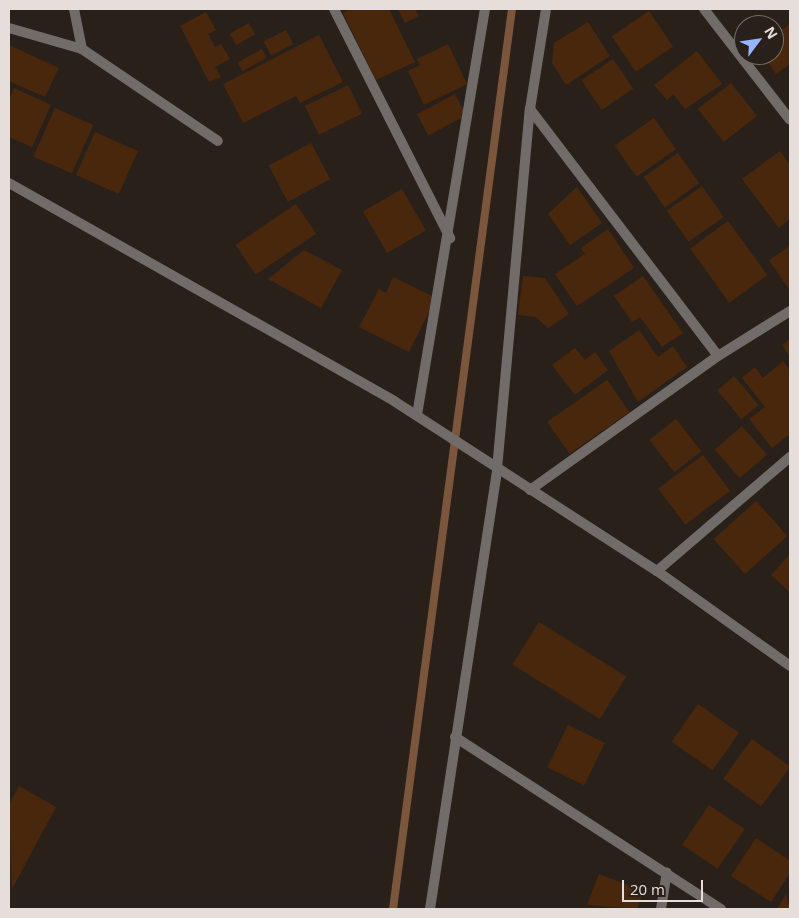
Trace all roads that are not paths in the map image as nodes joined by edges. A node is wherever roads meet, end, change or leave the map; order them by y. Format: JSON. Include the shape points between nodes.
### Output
{"nodes":[{"id":1,"x":74,"y":9,"type":"edge"},
{"id":2,"x":334,"y":9,"type":"edge"},
{"id":3,"x":546,"y":9,"type":"edge"},
{"id":4,"x":704,"y":9,"type":"edge"},
{"id":5,"x":483,"y":10,"type":"edge"},
{"id":6,"x":9,"y":28,"type":"edge"},
{"id":7,"x":82,"y":49,"type":"junction"},
{"id":8,"x":530,"y":109,"type":"junction"},
{"id":9,"x":790,"y":120,"type":"edge"},
{"id":10,"x":218,"y":140,"type":"dead end"},
{"id":11,"x":9,"y":183,"type":"edge"},
{"id":12,"x":450,"y":238,"type":"junction"},
{"id":13,"x":790,"y":311,"type":"edge"},
{"id":14,"x":718,"y":356,"type":"junction"},
{"id":15,"x":421,"y":418,"type":"junction"},
{"id":16,"x":790,"y":457,"type":"edge"},
{"id":17,"x":496,"y":468,"type":"junction"},
{"id":18,"x":530,"y":490,"type":"junction"},
{"id":19,"x":657,"y":571,"type":"junction"},
{"id":20,"x":790,"y":666,"type":"edge"},
{"id":21,"x":455,"y":737,"type":"junction"},
{"id":22,"x":667,"y":872,"type":"junction"},
{"id":23,"x":430,"y":909,"type":"edge"},
{"id":24,"x":661,"y":909,"type":"edge"},
{"id":25,"x":721,"y":909,"type":"edge"}],
"edges":[{"from":1,"to":7,"type":"street"},
{"from":2,"to":12,"type":"street"},
{"from":3,"to":8,"type":"street"},
{"from":4,"to":9,"type":"street"},
{"from":5,"to":12,"type":"street"},
{"from":6,"to":7,"type":"street"},
{"from":7,"to":10,"type":"street"},
{"from":8,"to":14,"type":"street"},
{"from":8,"to":17,"type":"street"},
{"from":11,"to":15,"type":"street"},
{"from":12,"to":15,"type":"street"},
{"from":13,"to":14,"type":"street"},
{"from":14,"to":18,"type":"street"},
{"from":15,"to":17,"type":"street"},
{"from":16,"to":19,"type":"street"},
{"from":17,"to":18,"type":"street"},
{"from":17,"to":21,"type":"street"},
{"from":18,"to":19,"type":"street"},
{"from":19,"to":20,"type":"street"},
{"from":21,"to":22,"type":"street"},
{"from":21,"to":23,"type":"street"},
{"from":22,"to":24,"type":"street"},
{"from":22,"to":25,"type":"street"}]}
